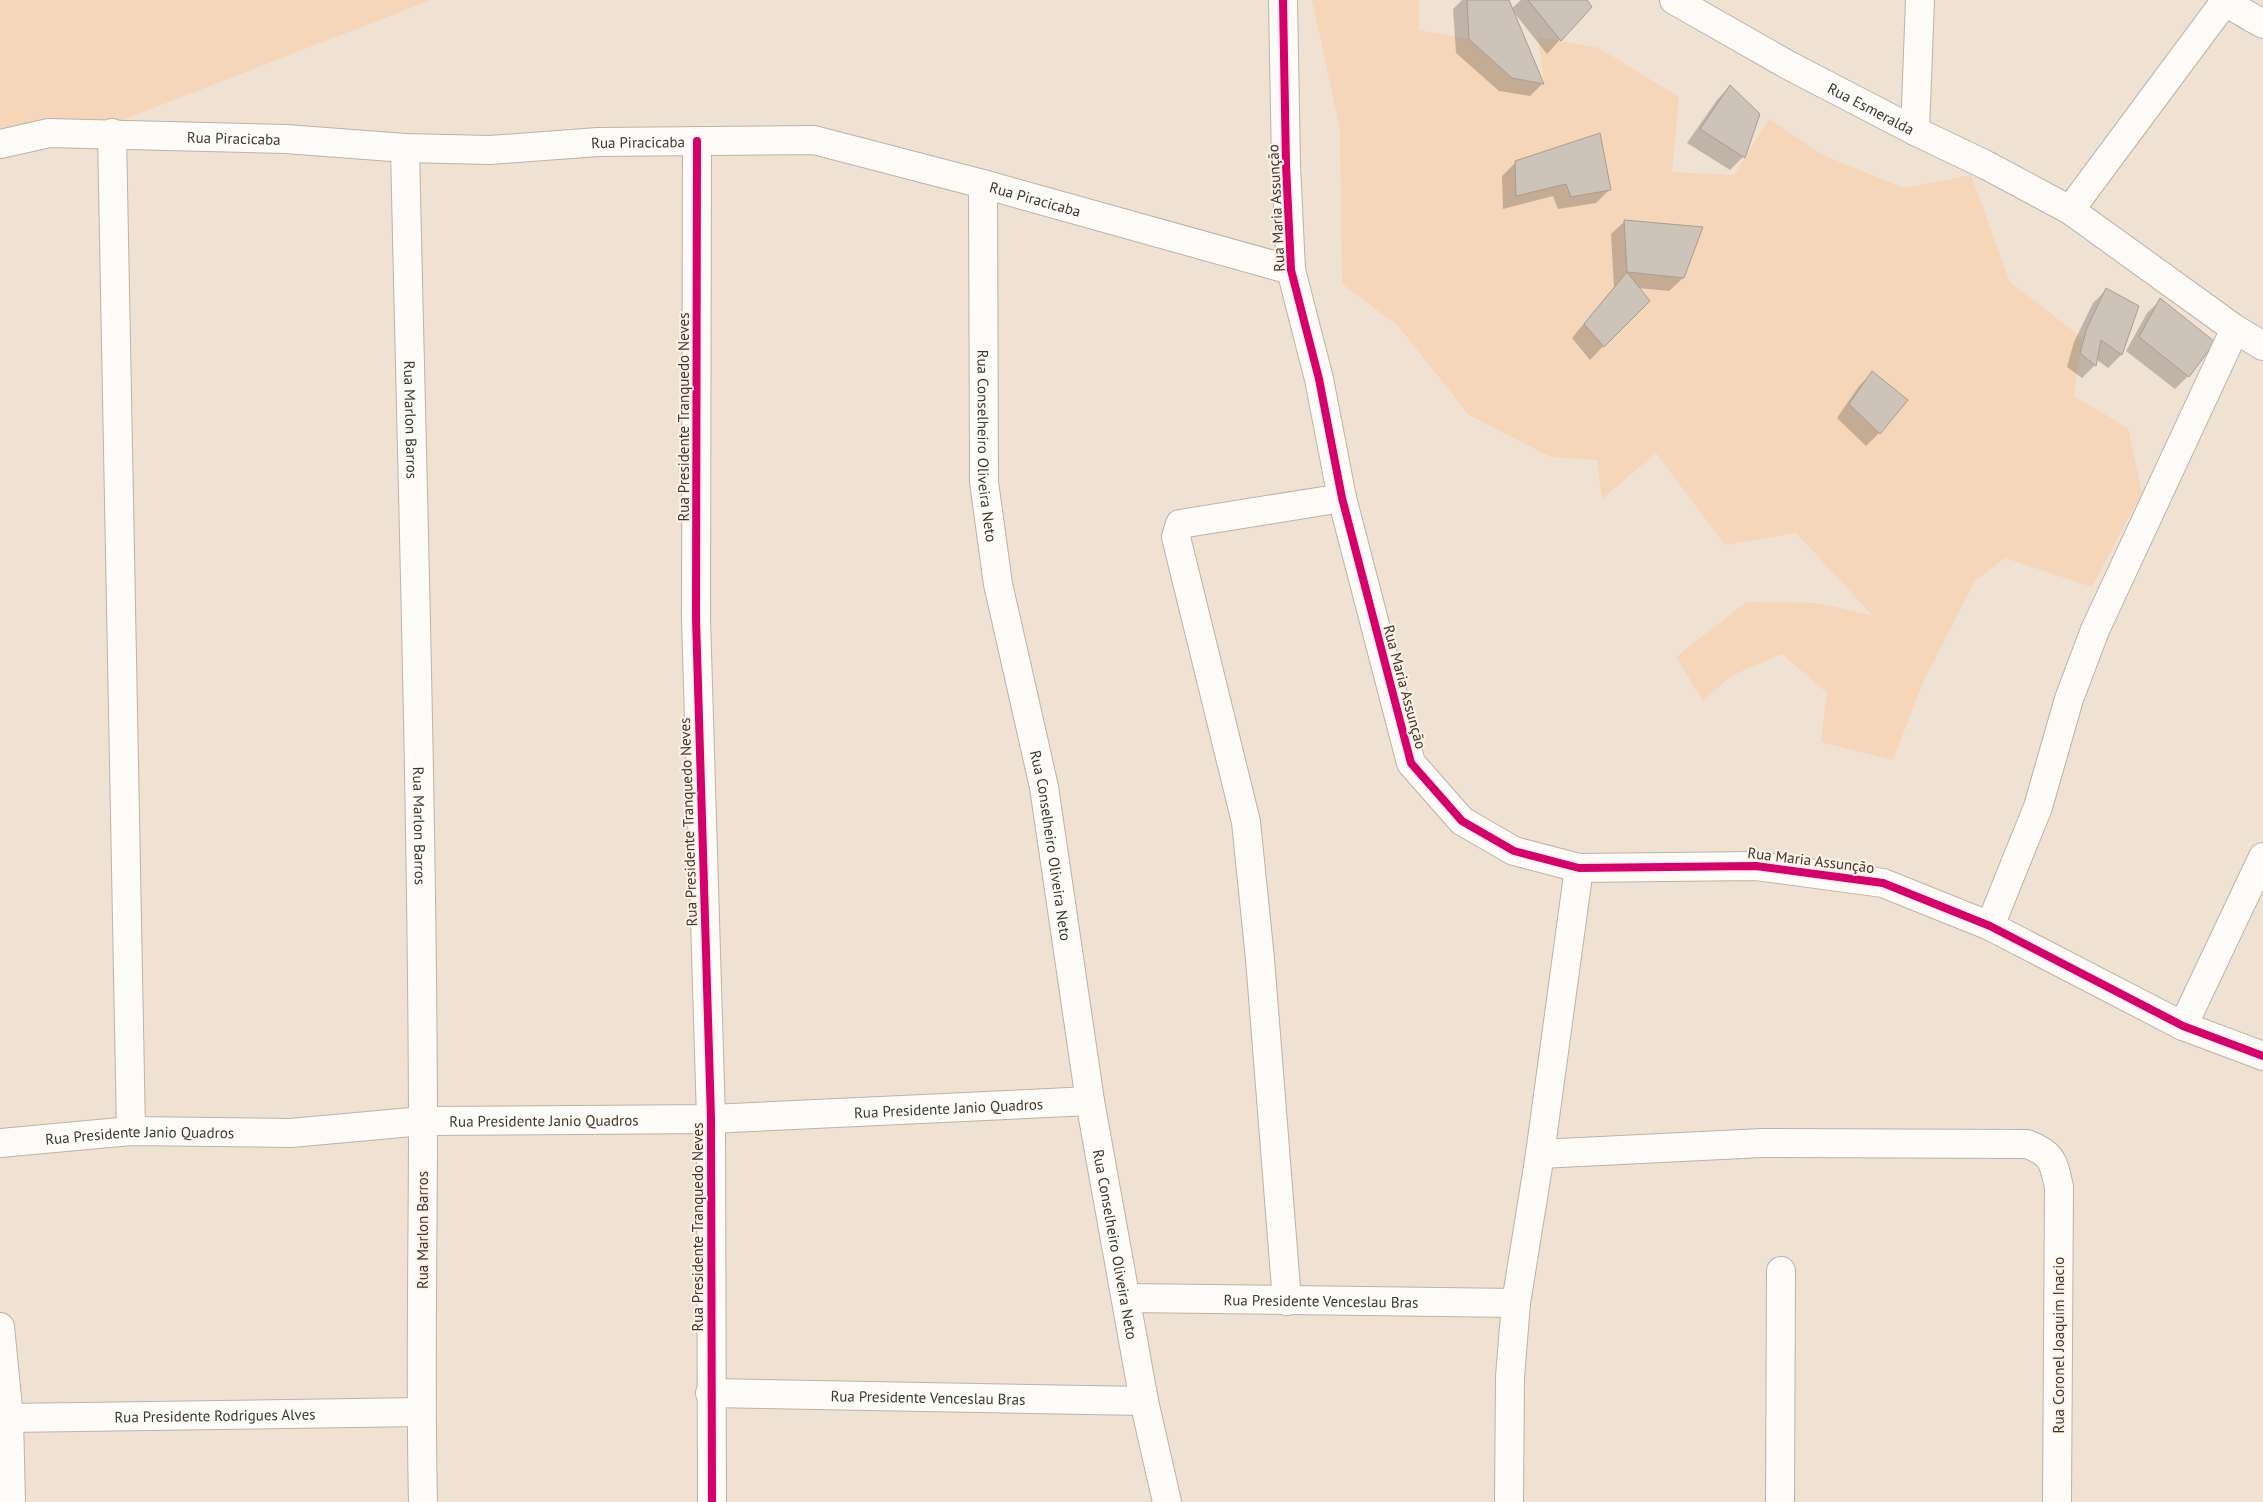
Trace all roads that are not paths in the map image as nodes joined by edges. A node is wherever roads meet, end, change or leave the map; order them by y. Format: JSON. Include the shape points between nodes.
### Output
{"nodes":[{"id":1,"x":1283,"y":0,"type":"edge"},
{"id":2,"x":1674,"y":0,"type":"edge"},
{"id":3,"x":1920,"y":0,"type":"edge"},
{"id":4,"x":2225,"y":1,"type":"edge"},
{"id":5,"x":2263,"y":24,"type":"edge"},
{"id":6,"x":1915,"y":131,"type":"junction"},
{"id":7,"x":112,"y":133,"type":"junction"},
{"id":8,"x":697,"y":141,"type":"junction"},
{"id":9,"x":0,"y":144,"type":"edge"},
{"id":10,"x":405,"y":148,"type":"junction"},
{"id":11,"x":983,"y":184,"type":"junction"},
{"id":12,"x":2070,"y":210,"type":"junction"},
{"id":13,"x":1292,"y":270,"type":"junction"},
{"id":14,"x":2235,"y":329,"type":"junction"},
{"id":15,"x":2263,"y":346,"type":"edge"},
{"id":16,"x":1342,"y":498,"type":"junction"},
{"id":17,"x":2263,"y":856,"type":"edge"},
{"id":18,"x":1579,"y":868,"type":"junction"},
{"id":19,"x":1990,"y":926,"type":"junction"},
{"id":20,"x":2183,"y":1026,"type":"junction"},
{"id":21,"x":2263,"y":1056,"type":"edge"},
{"id":22,"x":1090,"y":1101,"type":"junction"},
{"id":23,"x":711,"y":1118,"type":"junction"},
{"id":24,"x":423,"y":1121,"type":"junction"},
{"id":25,"x":131,"y":1131,"type":"junction"},
{"id":26,"x":0,"y":1143,"type":"edge"},
{"id":27,"x":1540,"y":1154,"type":"junction"},
{"id":28,"x":1781,"y":1271,"type":"dead end"},
{"id":29,"x":1127,"y":1298,"type":"junction"},
{"id":30,"x":1287,"y":1301,"type":"junction"},
{"id":31,"x":1516,"y":1303,"type":"junction"},
{"id":32,"x":0,"y":1327,"type":"edge"},
{"id":33,"x":710,"y":1393,"type":"junction"},
{"id":34,"x":1144,"y":1401,"type":"junction"},
{"id":35,"x":421,"y":1412,"type":"junction"},
{"id":36,"x":9,"y":1418,"type":"junction"},
{"id":37,"x":7,"y":1501,"type":"edge"},
{"id":38,"x":423,"y":1502,"type":"edge"},
{"id":39,"x":712,"y":1502,"type":"edge"},
{"id":40,"x":1167,"y":1502,"type":"edge"},
{"id":41,"x":1509,"y":1502,"type":"edge"},
{"id":42,"x":1780,"y":1502,"type":"edge"},
{"id":43,"x":2058,"y":1502,"type":"edge"}],
"edges":[{"from":1,"to":13,"type":"street","name":"Rua Maria Assunção"},
{"from":2,"to":6,"type":"street","name":"Rua Esmeralda","via":[[1788,65]]},
{"from":3,"to":6,"type":"street"},
{"from":4,"to":5,"type":"street"},
{"from":4,"to":12,"type":"street"},
{"from":6,"to":12,"type":"street","name":"Rua Esmeralda"},
{"from":7,"to":9,"type":"street","name":"Rua Piracicaba","via":[[49,133]]},
{"from":7,"to":10,"type":"street","name":"Rua Piracicaba","via":[[286,138]]},
{"from":7,"to":25,"type":"street"},
{"from":8,"to":10,"type":"street","name":"Rua Piracicaba","via":[[598,142],[490,150]]},
{"from":8,"to":11,"type":"street","name":"Rua Piracicaba","via":[[814,140]]},
{"from":8,"to":23,"type":"street","name":"Rua Presidente Tranquedo Neves","via":[[696,619]]},
{"from":10,"to":24,"type":"street","name":"Rua Marlon Barros"},
{"from":11,"to":13,"type":"street","name":"Rua Piracicaba"},
{"from":11,"to":22,"type":"street","name":"Rua Conselheiro Oliveira Neto","via":[[984,482],[998,584],[1044,787]]},
{"from":12,"to":14,"type":"street","name":"Rua Esmeralda"},
{"from":13,"to":16,"type":"street","name":"Rua Maria Assunção","via":[[1320,379]]},
{"from":14,"to":15,"type":"street","name":"Rua Esmeralda"},
{"from":14,"to":19,"type":"street","via":[[2095,630],[2069,699],[2038,807]]},
{"from":16,"to":18,"type":"street","name":"Rua Maria Assunção","via":[[1411,764],[1462,820],[1514,851]]},
{"from":16,"to":30,"type":"street","via":[[1180,524],[1176,537],[1246,822]]},
{"from":17,"to":20,"type":"street"},
{"from":18,"to":19,"type":"street","name":"Rua Maria Assunção","via":[[1756,866],[1883,883]]},
{"from":18,"to":27,"type":"street"},
{"from":19,"to":20,"type":"street","name":"Rua Maria Assunção"},
{"from":20,"to":21,"type":"street","name":"Rua Maria Assunção"},
{"from":22,"to":23,"type":"street","name":"Rua Presidente Janio Quadros"},
{"from":22,"to":29,"type":"street","name":"Rua Conselheiro Oliveira Neto"},
{"from":23,"to":24,"type":"street","name":"Rua Presidente Janio Quadros"},
{"from":23,"to":33,"type":"street","name":"Rua Presidente Tranquedo Neves"},
{"from":24,"to":25,"type":"street","name":"Rua Presidente Janio Quadros","via":[[291,1133]]},
{"from":24,"to":35,"type":"street","name":"Rua Marlon Barros"},
{"from":25,"to":26,"type":"street","name":"Rua Presidente Janio Quadros"},
{"from":27,"to":31,"type":"street"},
{"from":27,"to":43,"type":"street","name":"Rua Coronel Joaquim Inacio","via":[[1762,1143],[2027,1144],[2043,1150],[2053,1160],[2059,1187]]},
{"from":28,"to":42,"type":"street"},
{"from":29,"to":30,"type":"street","name":"Rua Presidente Venceslau Bras"},
{"from":29,"to":34,"type":"street","name":"Rua Conselheiro Oliveira Neto"},
{"from":30,"to":31,"type":"street","name":"Rua Presidente Venceslau Bras"},
{"from":31,"to":41,"type":"street","via":[[1510,1377]]},
{"from":32,"to":36,"type":"street"},
{"from":33,"to":34,"type":"street","name":"Rua Presidente Venceslau Bras"},
{"from":33,"to":39,"type":"street","name":"Rua Presidente Tranquedo Neves"},
{"from":34,"to":40,"type":"street","name":"Rua Conselheiro Oliveira Neto"},
{"from":35,"to":36,"type":"street","name":"Rua Presidente Rodrigues Alves"},
{"from":35,"to":38,"type":"street","name":"Rua Marlon Barros"},
{"from":36,"to":37,"type":"street"}]}
